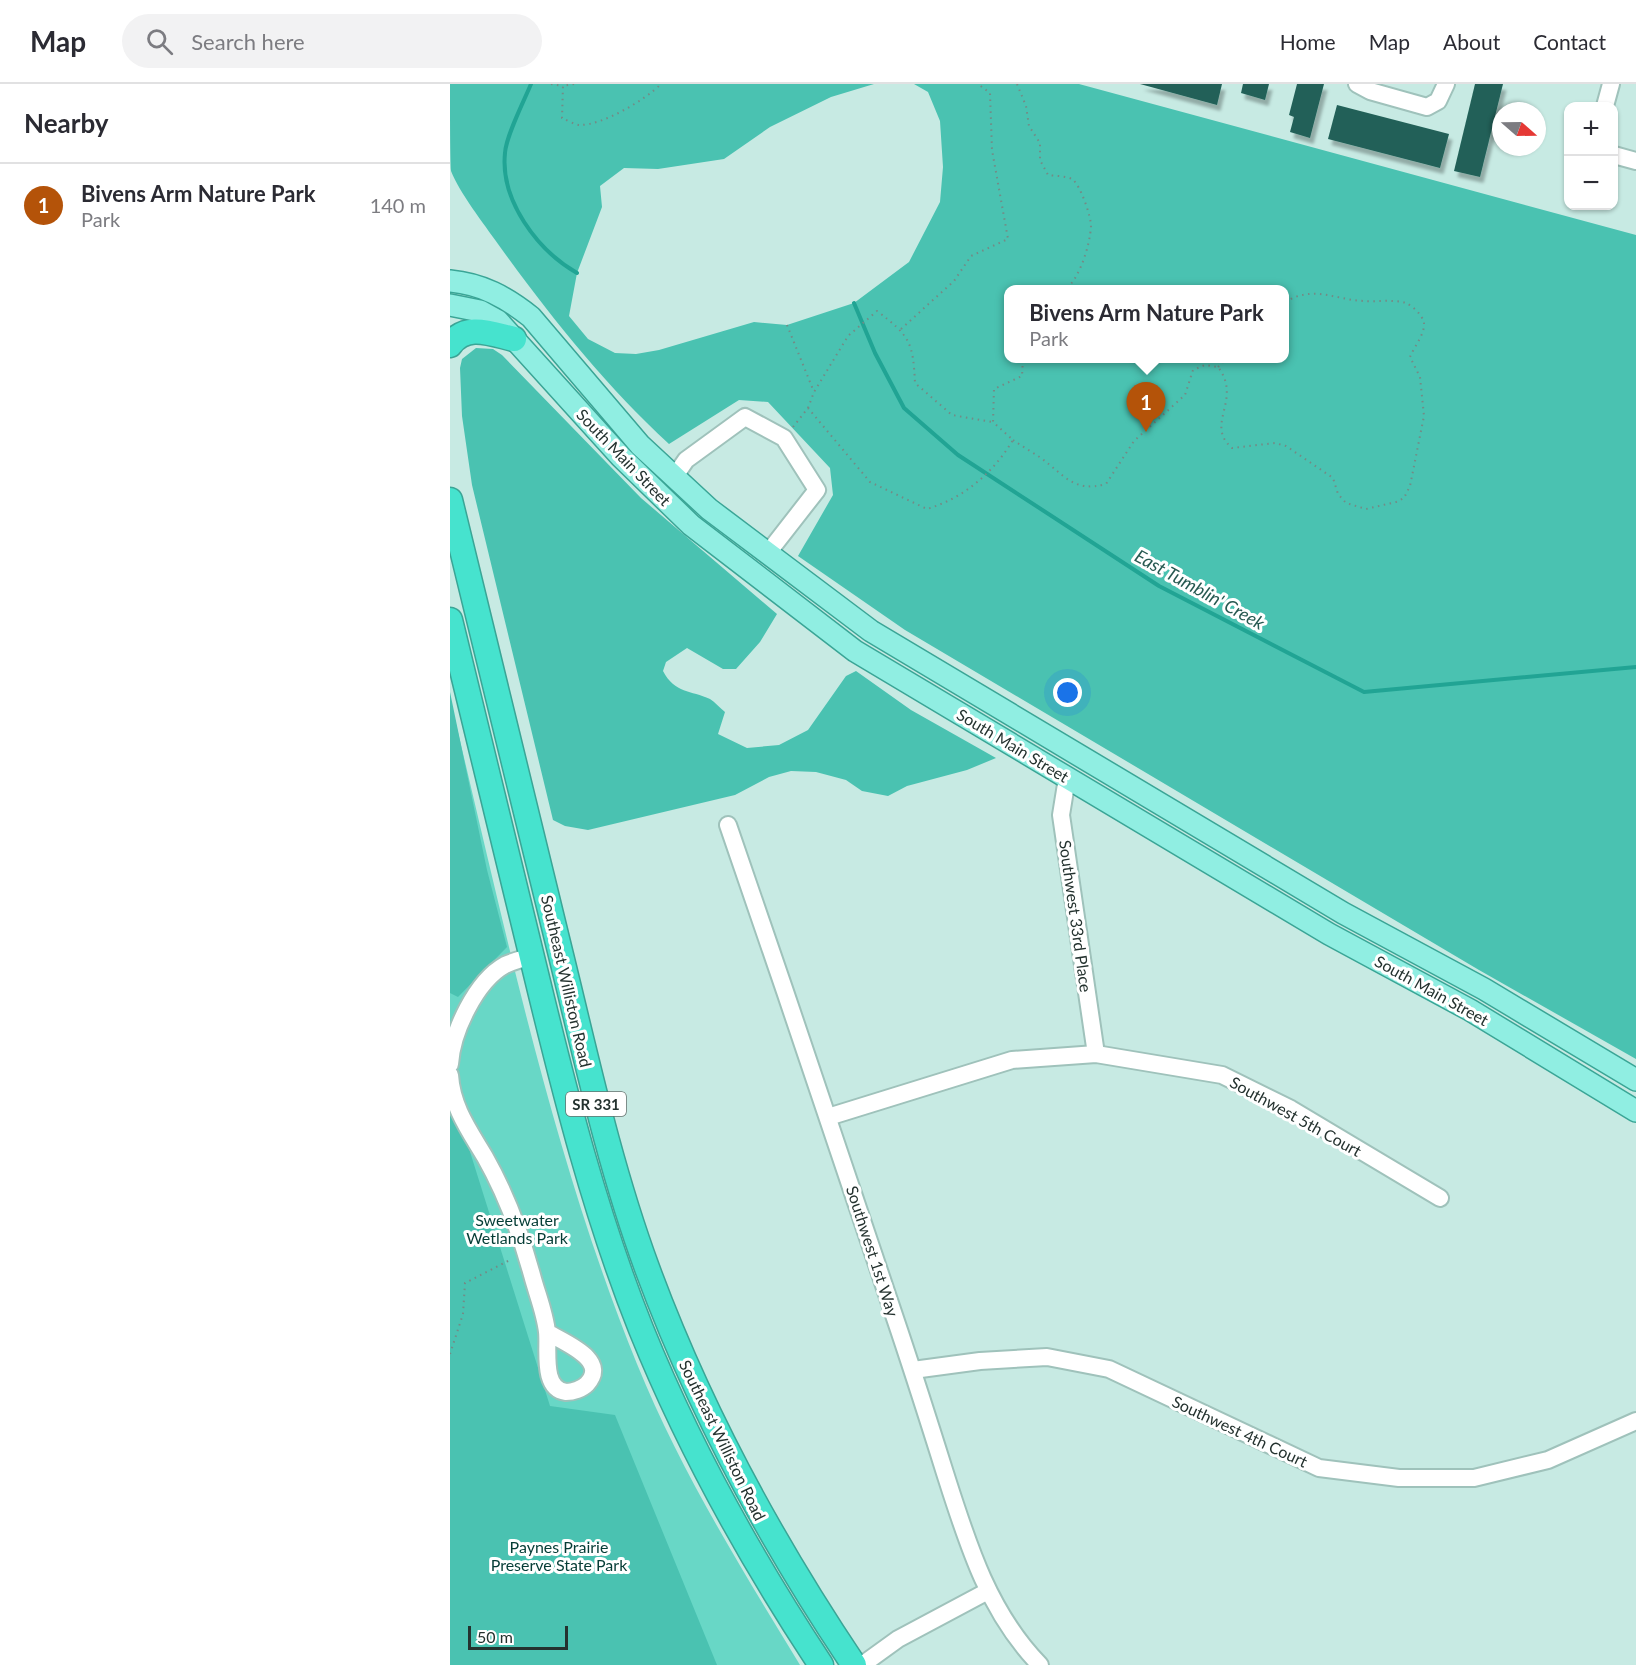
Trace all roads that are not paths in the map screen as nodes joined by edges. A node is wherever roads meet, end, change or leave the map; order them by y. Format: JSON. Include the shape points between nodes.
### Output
{"nodes":[{"id":1,"x":1357,"y":84,"type":"edge"},
{"id":2,"x":1446,"y":84,"type":"edge"},
{"id":3,"x":1611,"y":84,"type":"edge"},
{"id":4,"x":1606,"y":102,"type":"edge"},
{"id":5,"x":1618,"y":156,"type":"edge"},
{"id":6,"x":1636,"y":161,"type":"edge"},
{"id":7,"x":450,"y":281,"type":"edge"},
{"id":8,"x":450,"y":305,"type":"edge"},
{"id":9,"x":514,"y":339,"type":"junction"},
{"id":10,"x":450,"y":345,"type":"edge"},
{"id":11,"x":675,"y":476,"type":"junction"},
{"id":12,"x":450,"y":500,"type":"edge"},
{"id":13,"x":671,"y":506,"type":"junction"},
{"id":14,"x":767,"y":554,"type":"junction"},
{"id":15,"x":835,"y":606,"type":"junction"},
{"id":16,"x":450,"y":620,"type":"edge"},
{"id":17,"x":822,"y":626,"type":"junction"},
{"id":18,"x":1079,"y":756,"type":"junction"},
{"id":19,"x":1067,"y":778,"type":"junction"},
{"id":20,"x":728,"y":825,"type":"dead end"},
{"id":21,"x":559,"y":948,"type":"junction"},
{"id":22,"x":532,"y":956,"type":"junction"},
{"id":23,"x":452,"y":1033,"type":"edge"},
{"id":24,"x":1096,"y":1053,"type":"junction"},
{"id":25,"x":450,"y":1064,"type":"edge"},
{"id":26,"x":450,"y":1075,"type":"edge"},
{"id":27,"x":1636,"y":1080,"type":"edge"},
{"id":28,"x":1636,"y":1111,"type":"edge"},
{"id":29,"x":828,"y":1117,"type":"junction"},
{"id":30,"x":1440,"y":1198,"type":"dead end"},
{"id":31,"x":547,"y":1332,"type":"dead end"},
{"id":32,"x":913,"y":1370,"type":"junction"},
{"id":33,"x":1636,"y":1421,"type":"edge"},
{"id":34,"x":988,"y":1591,"type":"junction"},
{"id":35,"x":821,"y":1665,"type":"edge"},
{"id":36,"x":854,"y":1665,"type":"edge"},
{"id":37,"x":862,"y":1665,"type":"edge"},
{"id":38,"x":1040,"y":1665,"type":"edge"}],
"edges":[{"from":1,"to":2,"type":"street","via":[[1427,107],[1438,101]]},
{"from":3,"to":4,"type":"street"},
{"from":5,"to":6,"type":"street"},
{"from":7,"to":11,"type":"main road","name":"South Main Street","via":[[487,288],[531,316],[640,445]]},
{"from":8,"to":9,"type":"main road","name":"South Main Street","via":[[480,310],[498,321]]},
{"from":9,"to":10,"type":"highway","via":[[478,330],[465,332]]},
{"from":9,"to":13,"type":"main road","name":"South Main Street"},
{"from":11,"to":13,"type":"main road"},
{"from":11,"to":14,"type":"main road","name":"South Main Street","via":[[709,509]]},
{"from":11,"to":14,"type":"street","via":[[686,460],[745,417],[784,438],[817,490]]},
{"from":12,"to":21,"type":"highway","name":"Southeast Williston Road","number":"SR 331"},
{"from":13,"to":17,"type":"main road","name":"South Main Street"},
{"from":14,"to":15,"type":"main road","name":"South Main Street"},
{"from":15,"to":17,"type":"main road"},
{"from":15,"to":18,"type":"main road","name":"South Main Street"},
{"from":16,"to":22,"type":"highway","name":"Southeast Williston Road","number":"SR 331"},
{"from":17,"to":19,"type":"main road","name":"South Main Street","via":[[855,651]]},
{"from":18,"to":19,"type":"main road"},
{"from":18,"to":27,"type":"main road","name":"South Main Street","via":[[1342,913],[1484,988]]},
{"from":19,"to":24,"type":"street","name":"Southwest 33rd Place","via":[[1061,815]]},
{"from":19,"to":28,"type":"main road","name":"South Main Street","via":[[1329,934],[1470,1010]]},
{"from":20,"to":29,"type":"street","name":"Southwest 1st Way"},
{"from":21,"to":22,"type":"highway"},
{"from":21,"to":36,"type":"highway","name":"Southeast Williston Road","number":"SR 331","via":[[611,1158],[668,1321],[710,1418],[759,1513]]},
{"from":22,"to":23,"type":"street","via":[[494,974]]},
{"from":22,"to":35,"type":"highway","name":"Southeast Williston Road","number":"SR 331","via":[[588,1175],[641,1328],[709,1477],[747,1547]]},
{"from":23,"to":25,"type":"street"},
{"from":24,"to":29,"type":"street","name":"Southwest 5th Court","via":[[1012,1060]]},
{"from":24,"to":30,"type":"street","name":"Southwest 5th Court","via":[[1222,1075],[1291,1108]]},
{"from":26,"to":31,"type":"street","via":[[461,1119],[485,1157],[512,1214]]},
{"from":29,"to":32,"type":"street","name":"Southwest 1st Way"},
{"from":32,"to":33,"type":"street","name":"Southwest 4th Court","via":[[1047,1357],[1109,1369],[1319,1468],[1400,1478],[1474,1478],[1548,1460]]},
{"from":32,"to":34,"type":"street","name":"Southwest 1st Way","via":[[968,1546]]},
{"from":34,"to":37,"type":"street","via":[[898,1639]]},
{"from":34,"to":38,"type":"street","name":"Southwest 1st Way","via":[[1026,1651]]}]}
